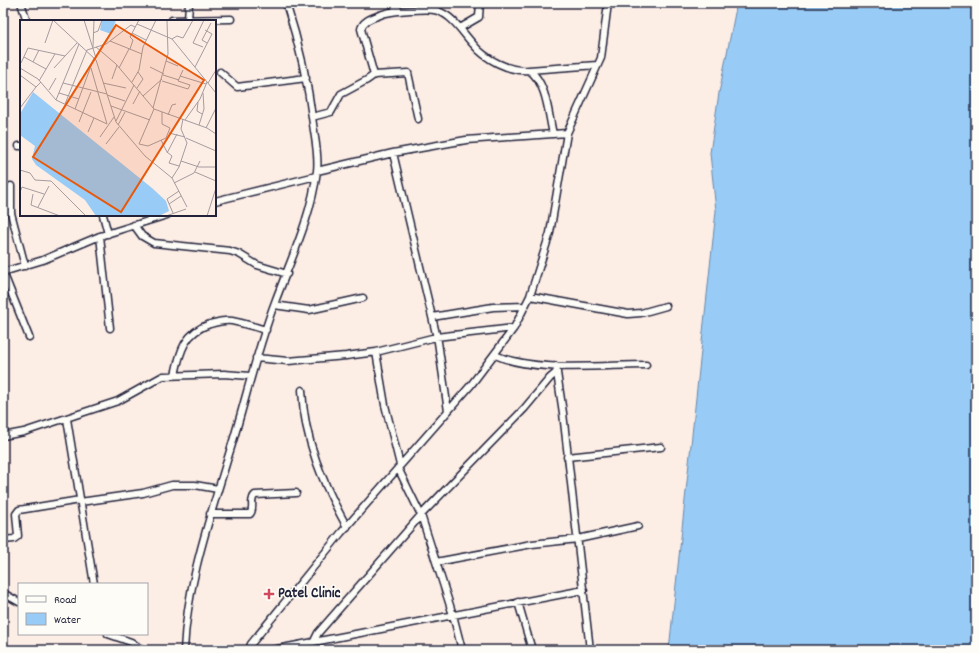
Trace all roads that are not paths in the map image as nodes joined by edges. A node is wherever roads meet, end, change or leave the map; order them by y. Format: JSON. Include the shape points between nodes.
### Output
{"nodes":[{"id":1,"x":22,"y":3,"type":"edge"},
{"id":2,"x":189,"y":3,"type":"edge"},
{"id":3,"x":286,"y":3,"type":"edge"},
{"id":4,"x":391,"y":3,"type":"edge"},
{"id":5,"x":480,"y":3,"type":"edge"},
{"id":6,"x":608,"y":3,"type":"edge"},
{"id":7,"x":400,"y":11,"type":"junction"},
{"id":8,"x":231,"y":19,"type":"dead end"},
{"id":9,"x":26,"y":20,"type":"edge"},
{"id":10,"x":172,"y":20,"type":"edge"},
{"id":11,"x":188,"y":20,"type":"junction"},
{"id":12,"x":460,"y":28,"type":"junction"},
{"id":13,"x":597,"y":65,"type":"junction"},
{"id":14,"x":529,"y":70,"type":"junction"},
{"id":15,"x":220,"y":72,"type":"dead end"},
{"id":16,"x":374,"y":75,"type":"junction"},
{"id":17,"x":306,"y":78,"type":"junction"},
{"id":18,"x":312,"y":117,"type":"junction"},
{"id":19,"x":418,"y":119,"type":"dead end"},
{"id":20,"x":567,"y":133,"type":"junction"},
{"id":21,"x":553,"y":134,"type":"junction"},
{"id":22,"x":393,"y":153,"type":"junction"},
{"id":23,"x":316,"y":174,"type":"junction"},
{"id":24,"x":11,"y":186,"type":"dead end"},
{"id":25,"x":216,"y":201,"type":"edge"},
{"id":26,"x":103,"y":216,"type":"edge"},
{"id":27,"x":160,"y":216,"type":"edge"},
{"id":28,"x":146,"y":218,"type":"edge"},
{"id":29,"x":134,"y":225,"type":"junction"},
{"id":30,"x":108,"y":234,"type":"junction"},
{"id":31,"x":100,"y":236,"type":"junction"},
{"id":32,"x":25,"y":266,"type":"junction"},
{"id":33,"x":287,"y":274,"type":"junction"},
{"id":34,"x":530,"y":296,"type":"junction"},
{"id":35,"x":363,"y":298,"type":"dead end"},
{"id":36,"x":274,"y":305,"type":"junction"},
{"id":37,"x":525,"y":306,"type":"junction"},
{"id":38,"x":666,"y":306,"type":"dead end"},
{"id":39,"x":432,"y":317,"type":"junction"},
{"id":40,"x":110,"y":328,"type":"dead end"},
{"id":41,"x":514,"y":328,"type":"junction"},
{"id":42,"x":266,"y":330,"type":"junction"},
{"id":43,"x":29,"y":337,"type":"dead end"},
{"id":44,"x":436,"y":337,"type":"junction"},
{"id":45,"x":376,"y":352,"type":"junction"},
{"id":46,"x":495,"y":355,"type":"junction"},
{"id":47,"x":256,"y":358,"type":"junction"},
{"id":48,"x":646,"y":365,"type":"dead end"},
{"id":49,"x":556,"y":369,"type":"junction"},
{"id":50,"x":175,"y":375,"type":"junction"},
{"id":51,"x":250,"y":376,"type":"junction"},
{"id":52,"x":302,"y":390,"type":"dead end"},
{"id":53,"x":448,"y":411,"type":"junction"},
{"id":54,"x":67,"y":419,"type":"junction"},
{"id":55,"x":3,"y":436,"type":"edge"},
{"id":56,"x":661,"y":447,"type":"dead end"},
{"id":57,"x":567,"y":457,"type":"junction"},
{"id":58,"x":399,"y":466,"type":"junction"},
{"id":59,"x":218,"y":489,"type":"junction"},
{"id":60,"x":296,"y":493,"type":"dead end"},
{"id":61,"x":80,"y":501,"type":"junction"},
{"id":62,"x":210,"y":514,"type":"junction"},
{"id":63,"x":421,"y":515,"type":"junction"},
{"id":64,"x":638,"y":526,"type":"dead end"},
{"id":65,"x":347,"y":527,"type":"junction"},
{"id":66,"x":578,"y":539,"type":"junction"},
{"id":67,"x":3,"y":540,"type":"edge"},
{"id":68,"x":436,"y":562,"type":"junction"},
{"id":69,"x":94,"y":583,"type":"edge"},
{"id":70,"x":584,"y":590,"type":"junction"},
{"id":71,"x":3,"y":593,"type":"edge"},
{"id":72,"x":18,"y":601,"type":"edge"},
{"id":73,"x":518,"y":602,"type":"junction"},
{"id":74,"x":453,"y":615,"type":"junction"},
{"id":75,"x":111,"y":635,"type":"edge"},
{"id":76,"x":314,"y":641,"type":"junction"},
{"id":77,"x":250,"y":647,"type":"edge"},
{"id":78,"x":142,"y":650,"type":"edge"},
{"id":79,"x":184,"y":650,"type":"edge"},
{"id":80,"x":244,"y":650,"type":"edge"},
{"id":81,"x":272,"y":650,"type":"edge"},
{"id":82,"x":462,"y":650,"type":"edge"},
{"id":83,"x":532,"y":650,"type":"edge"},
{"id":84,"x":590,"y":650,"type":"edge"}],
"edges":[{"from":1,"to":9,"type":"street"},
{"from":2,"to":11,"type":"street"},
{"from":3,"to":17,"type":"street"},
{"from":4,"to":7,"type":"street"},
{"from":5,"to":12,"type":"street","via":[[478,16]]},
{"from":6,"to":13,"type":"street","via":[[606,29]]},
{"from":7,"to":12,"type":"street","via":[[437,10]]},
{"from":7,"to":16,"type":"street","via":[[385,13],[362,25]]},
{"from":8,"to":11,"type":"street"},
{"from":10,"to":11,"type":"street"},
{"from":12,"to":14,"type":"street","via":[[488,57],[517,71]]},
{"from":13,"to":14,"type":"street"},
{"from":13,"to":20,"type":"street"},
{"from":14,"to":21,"type":"street","via":[[540,81]]},
{"from":15,"to":17,"type":"street","via":[[237,87]]},
{"from":16,"to":18,"type":"street","via":[[341,94],[331,112]]},
{"from":16,"to":19,"type":"street","via":[[408,73]]},
{"from":17,"to":18,"type":"street"},
{"from":18,"to":23,"type":"street","via":[[317,148]]},
{"from":20,"to":21,"type":"street"},
{"from":20,"to":34,"type":"street","via":[[550,232]]},
{"from":21,"to":22,"type":"street","via":[[466,140]]},
{"from":22,"to":23,"type":"street"},
{"from":22,"to":39,"type":"street"},
{"from":23,"to":25,"type":"street"},
{"from":23,"to":33,"type":"street","via":[[308,219]]},
{"from":24,"to":32,"type":"street","via":[[11,214]]},
{"from":26,"to":30,"type":"street"},
{"from":27,"to":28,"type":"street"},
{"from":28,"to":29,"type":"street"},
{"from":29,"to":30,"type":"street"},
{"from":29,"to":33,"type":"street","via":[[142,236],[154,243],[230,251],[257,265]]},
{"from":30,"to":31,"type":"street"},
{"from":31,"to":32,"type":"street"},
{"from":31,"to":40,"type":"street"},
{"from":32,"to":43,"type":"street","via":[[3,272]]},
{"from":33,"to":36,"type":"street"},
{"from":34,"to":37,"type":"street"},
{"from":34,"to":38,"type":"street","via":[[628,314]]},
{"from":35,"to":36,"type":"street","via":[[309,310]]},
{"from":36,"to":42,"type":"street"},
{"from":37,"to":39,"type":"street"},
{"from":37,"to":41,"type":"street"},
{"from":39,"to":44,"type":"street"},
{"from":41,"to":44,"type":"street"},
{"from":41,"to":46,"type":"street"},
{"from":42,"to":47,"type":"street"},
{"from":42,"to":50,"type":"street","via":[[223,321],[197,330],[183,345]]},
{"from":44,"to":45,"type":"street"},
{"from":44,"to":53,"type":"street"},
{"from":45,"to":47,"type":"street","via":[[288,361]]},
{"from":45,"to":58,"type":"street"},
{"from":46,"to":49,"type":"street","via":[[507,361]]},
{"from":46,"to":53,"type":"street"},
{"from":47,"to":51,"type":"street"},
{"from":48,"to":49,"type":"street"},
{"from":49,"to":57,"type":"street"},
{"from":49,"to":63,"type":"street","via":[[524,409]]},
{"from":50,"to":51,"type":"street"},
{"from":50,"to":54,"type":"street","via":[[159,378],[118,401]]},
{"from":51,"to":59,"type":"street"},
{"from":52,"to":65,"type":"street","via":[[304,416],[318,469]]},
{"from":53,"to":58,"type":"street"},
{"from":54,"to":55,"type":"street"},
{"from":54,"to":61,"type":"street"},
{"from":56,"to":57,"type":"street"},
{"from":57,"to":66,"type":"street"},
{"from":58,"to":63,"type":"street"},
{"from":58,"to":65,"type":"street"},
{"from":59,"to":61,"type":"street","via":[[172,485]]},
{"from":59,"to":62,"type":"street"},
{"from":60,"to":62,"type":"street","via":[[255,495],[250,514]]},
{"from":61,"to":67,"type":"street","via":[[19,510],[16,514],[18,536]]},
{"from":61,"to":69,"type":"street"},
{"from":62,"to":79,"type":"street","via":[[188,606]]},
{"from":63,"to":68,"type":"street"},
{"from":63,"to":76,"type":"street","via":[[318,633]]},
{"from":64,"to":66,"type":"street"},
{"from":65,"to":77,"type":"street"},
{"from":66,"to":68,"type":"street","via":[[532,544]]},
{"from":66,"to":70,"type":"street"},
{"from":68,"to":74,"type":"street"},
{"from":70,"to":73,"type":"street"},
{"from":70,"to":84,"type":"street"},
{"from":71,"to":72,"type":"street"},
{"from":73,"to":74,"type":"street"},
{"from":73,"to":83,"type":"street"},
{"from":74,"to":76,"type":"street"},
{"from":74,"to":82,"type":"street"},
{"from":75,"to":78,"type":"street","via":[[131,642]]},
{"from":76,"to":81,"type":"street"},
{"from":77,"to":80,"type":"street"}]}
